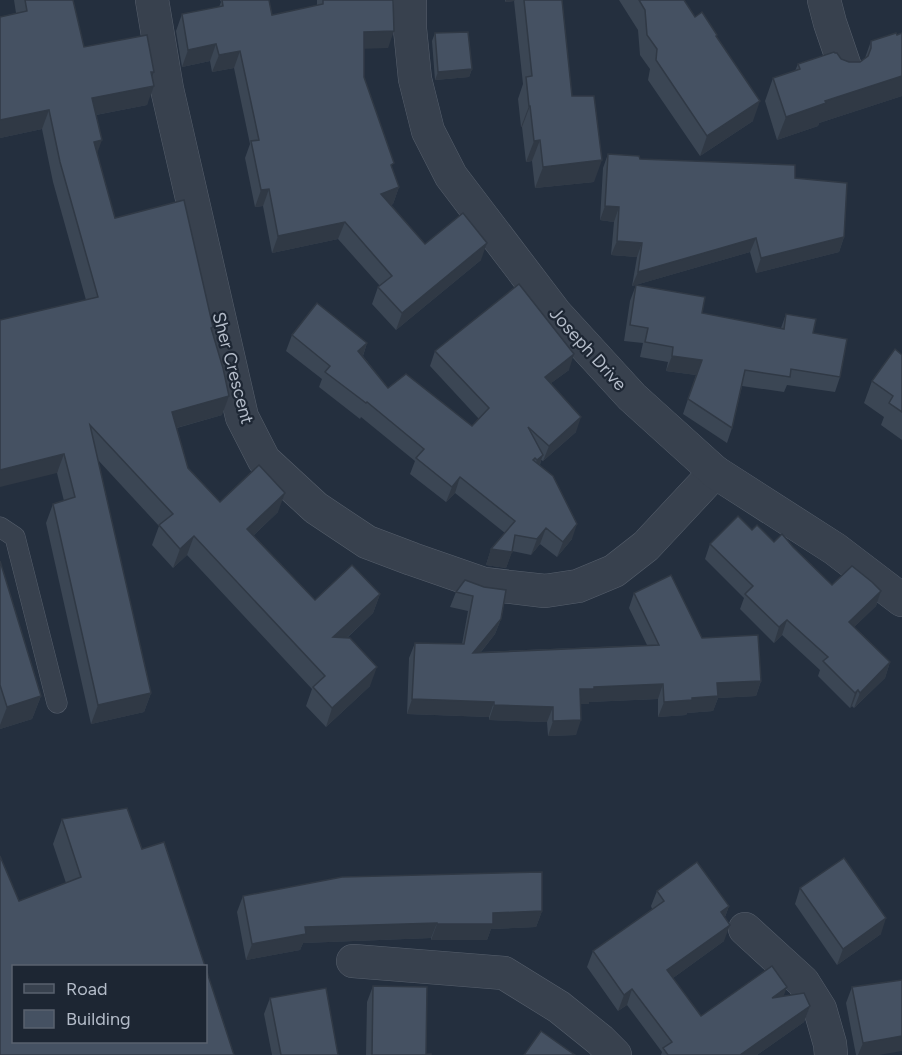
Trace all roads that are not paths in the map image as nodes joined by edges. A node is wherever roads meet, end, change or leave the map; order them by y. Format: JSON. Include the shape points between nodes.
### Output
{"nodes":[{"id":1,"x":152,"y":0,"type":"edge"},
{"id":2,"x":410,"y":0,"type":"edge"},
{"id":3,"x":824,"y":0,"type":"edge"},
{"id":4,"x":845,"y":67,"type":"edge"},
{"id":5,"x":715,"y":472,"type":"junction"},
{"id":6,"x":0,"y":527,"type":"edge"},
{"id":7,"x":902,"y":600,"type":"edge"},
{"id":8,"x":57,"y":703,"type":"dead end"},
{"id":9,"x":745,"y":929,"type":"dead end"},
{"id":10,"x":353,"y":961,"type":"dead end"},
{"id":11,"x":615,"y":1055,"type":"edge"},
{"id":12,"x":831,"y":1055,"type":"edge"}],
"edges":[{"from":1,"to":5,"type":"street","name":"Sher Crescent","via":[[167,89],[242,417],[264,460],[316,508],[367,542],[412,559],[484,584],[545,591],[578,586],[614,571],[646,546]]},
{"from":2,"to":5,"type":"street","name":"Joseph Drive","via":[[415,79],[428,131],[451,177],[556,314],[632,397]]},
{"from":3,"to":4,"type":"street"},
{"from":5,"to":7,"type":"street","name":"Joseph Drive","via":[[835,549]]},
{"from":6,"to":8,"type":"lane","via":[[15,537]]},
{"from":9,"to":12,"type":"street","via":[[803,982],[820,1010]]},
{"from":10,"to":11,"type":"street","via":[[504,973],[559,1007]]}]}
